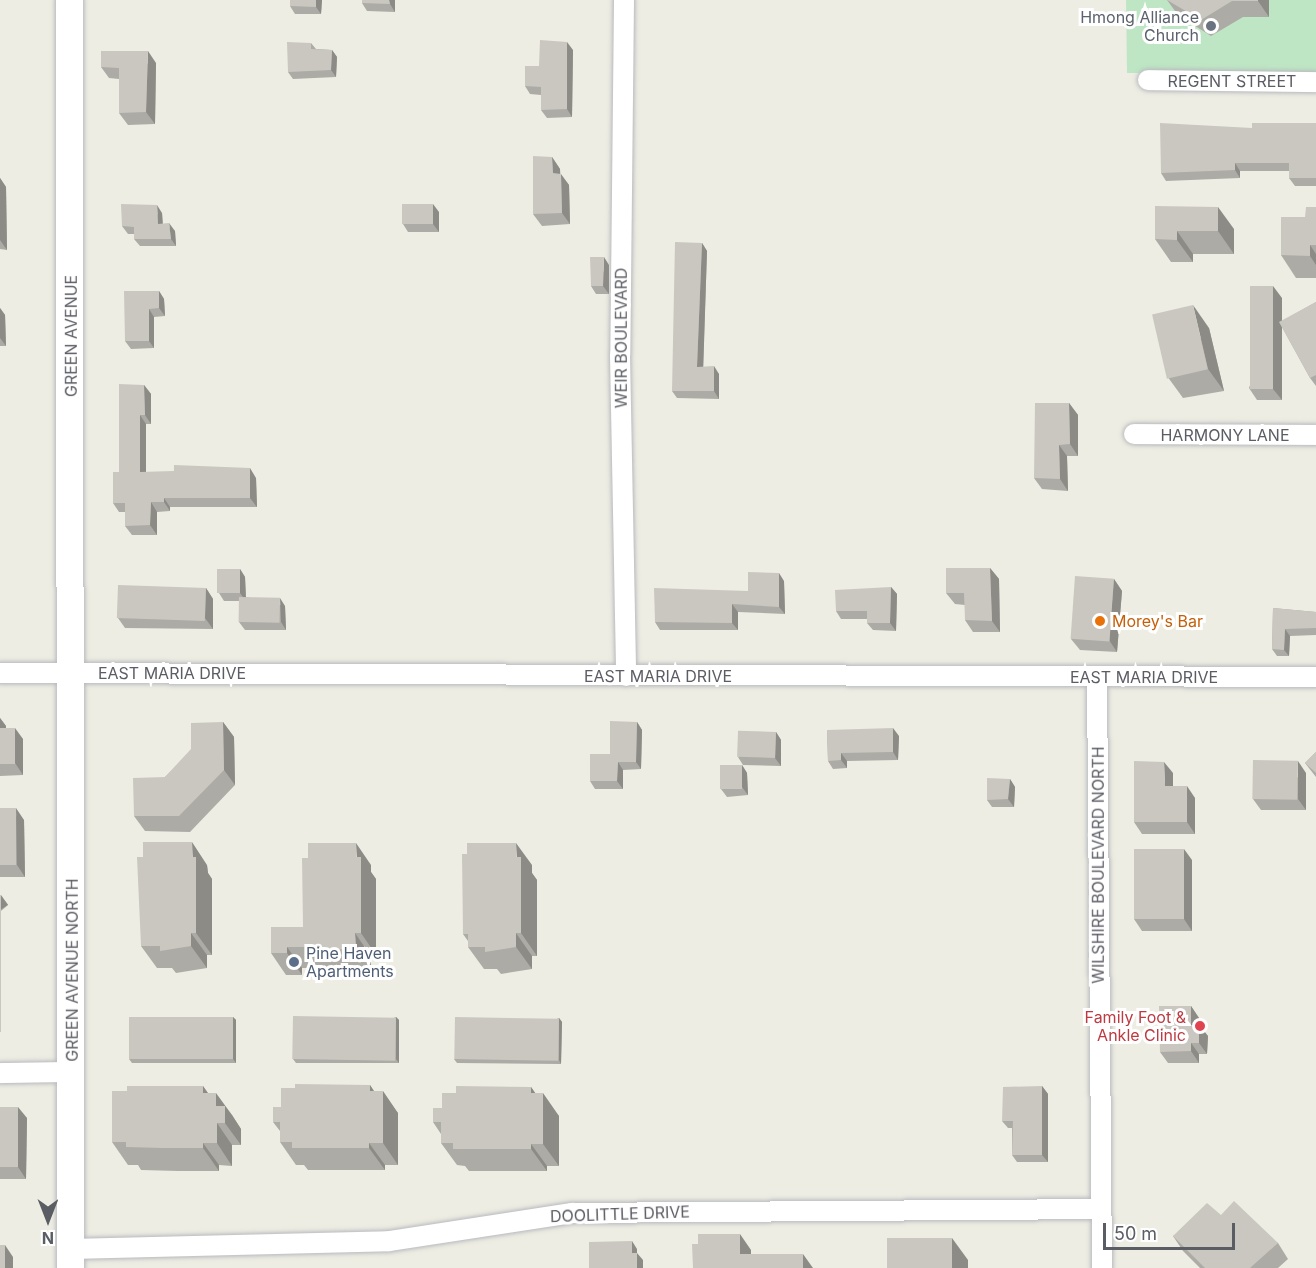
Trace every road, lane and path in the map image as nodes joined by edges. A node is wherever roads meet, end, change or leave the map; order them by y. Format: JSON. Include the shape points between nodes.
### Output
{"nodes":[{"id":1,"x":69,"y":0,"type":"edge"},
{"id":2,"x":624,"y":0,"type":"edge"},
{"id":3,"x":1148,"y":80,"type":"dead end"},
{"id":4,"x":1316,"y":81,"type":"edge"},
{"id":5,"x":1134,"y":434,"type":"dead end"},
{"id":6,"x":1316,"y":435,"type":"edge"},
{"id":7,"x":72,"y":672,"type":"junction"},
{"id":8,"x":0,"y":673,"type":"edge"},
{"id":9,"x":626,"y":676,"type":"junction"},
{"id":10,"x":1097,"y":677,"type":"junction"},
{"id":11,"x":1316,"y":677,"type":"edge"},
{"id":12,"x":72,"y":1072,"type":"junction"},
{"id":13,"x":0,"y":1073,"type":"edge"},
{"id":14,"x":1101,"y":1209,"type":"junction"},
{"id":15,"x":70,"y":1259,"type":"edge"},
{"id":16,"x":1102,"y":1268,"type":"edge"}],
"edges":[{"from":1,"to":7,"type":"street","name":"GREEN AVENUE"},
{"from":2,"to":9,"type":"street","name":"WEIR BOULEVARD","via":[[620,356]]},
{"from":3,"to":4,"type":"street","name":"REGENT STREET"},
{"from":5,"to":6,"type":"street","name":"HARMONY LANE"},
{"from":7,"to":8,"type":"street","name":"EAST MARIA DRIVE"},
{"from":7,"to":9,"type":"street","name":"EAST MARIA DRIVE"},
{"from":7,"to":12,"type":"street","name":"GREEN AVENUE NORTH"},
{"from":9,"to":10,"type":"street","name":"EAST MARIA DRIVE"},
{"from":10,"to":11,"type":"street","name":"EAST MARIA DRIVE"},
{"from":10,"to":14,"type":"street","name":"WILSHIRE BOULEVARD NORTH"},
{"from":12,"to":13,"type":"street"},
{"from":12,"to":15,"type":"street","name":"GREEN AVENUE NORTH"},
{"from":14,"to":15,"type":"street","name":"DOOLITTLE DRIVE","via":[[572,1213],[379,1242]]},
{"from":14,"to":16,"type":"street","name":"WILSHIRE BOULEVARD NORTH"}]}
